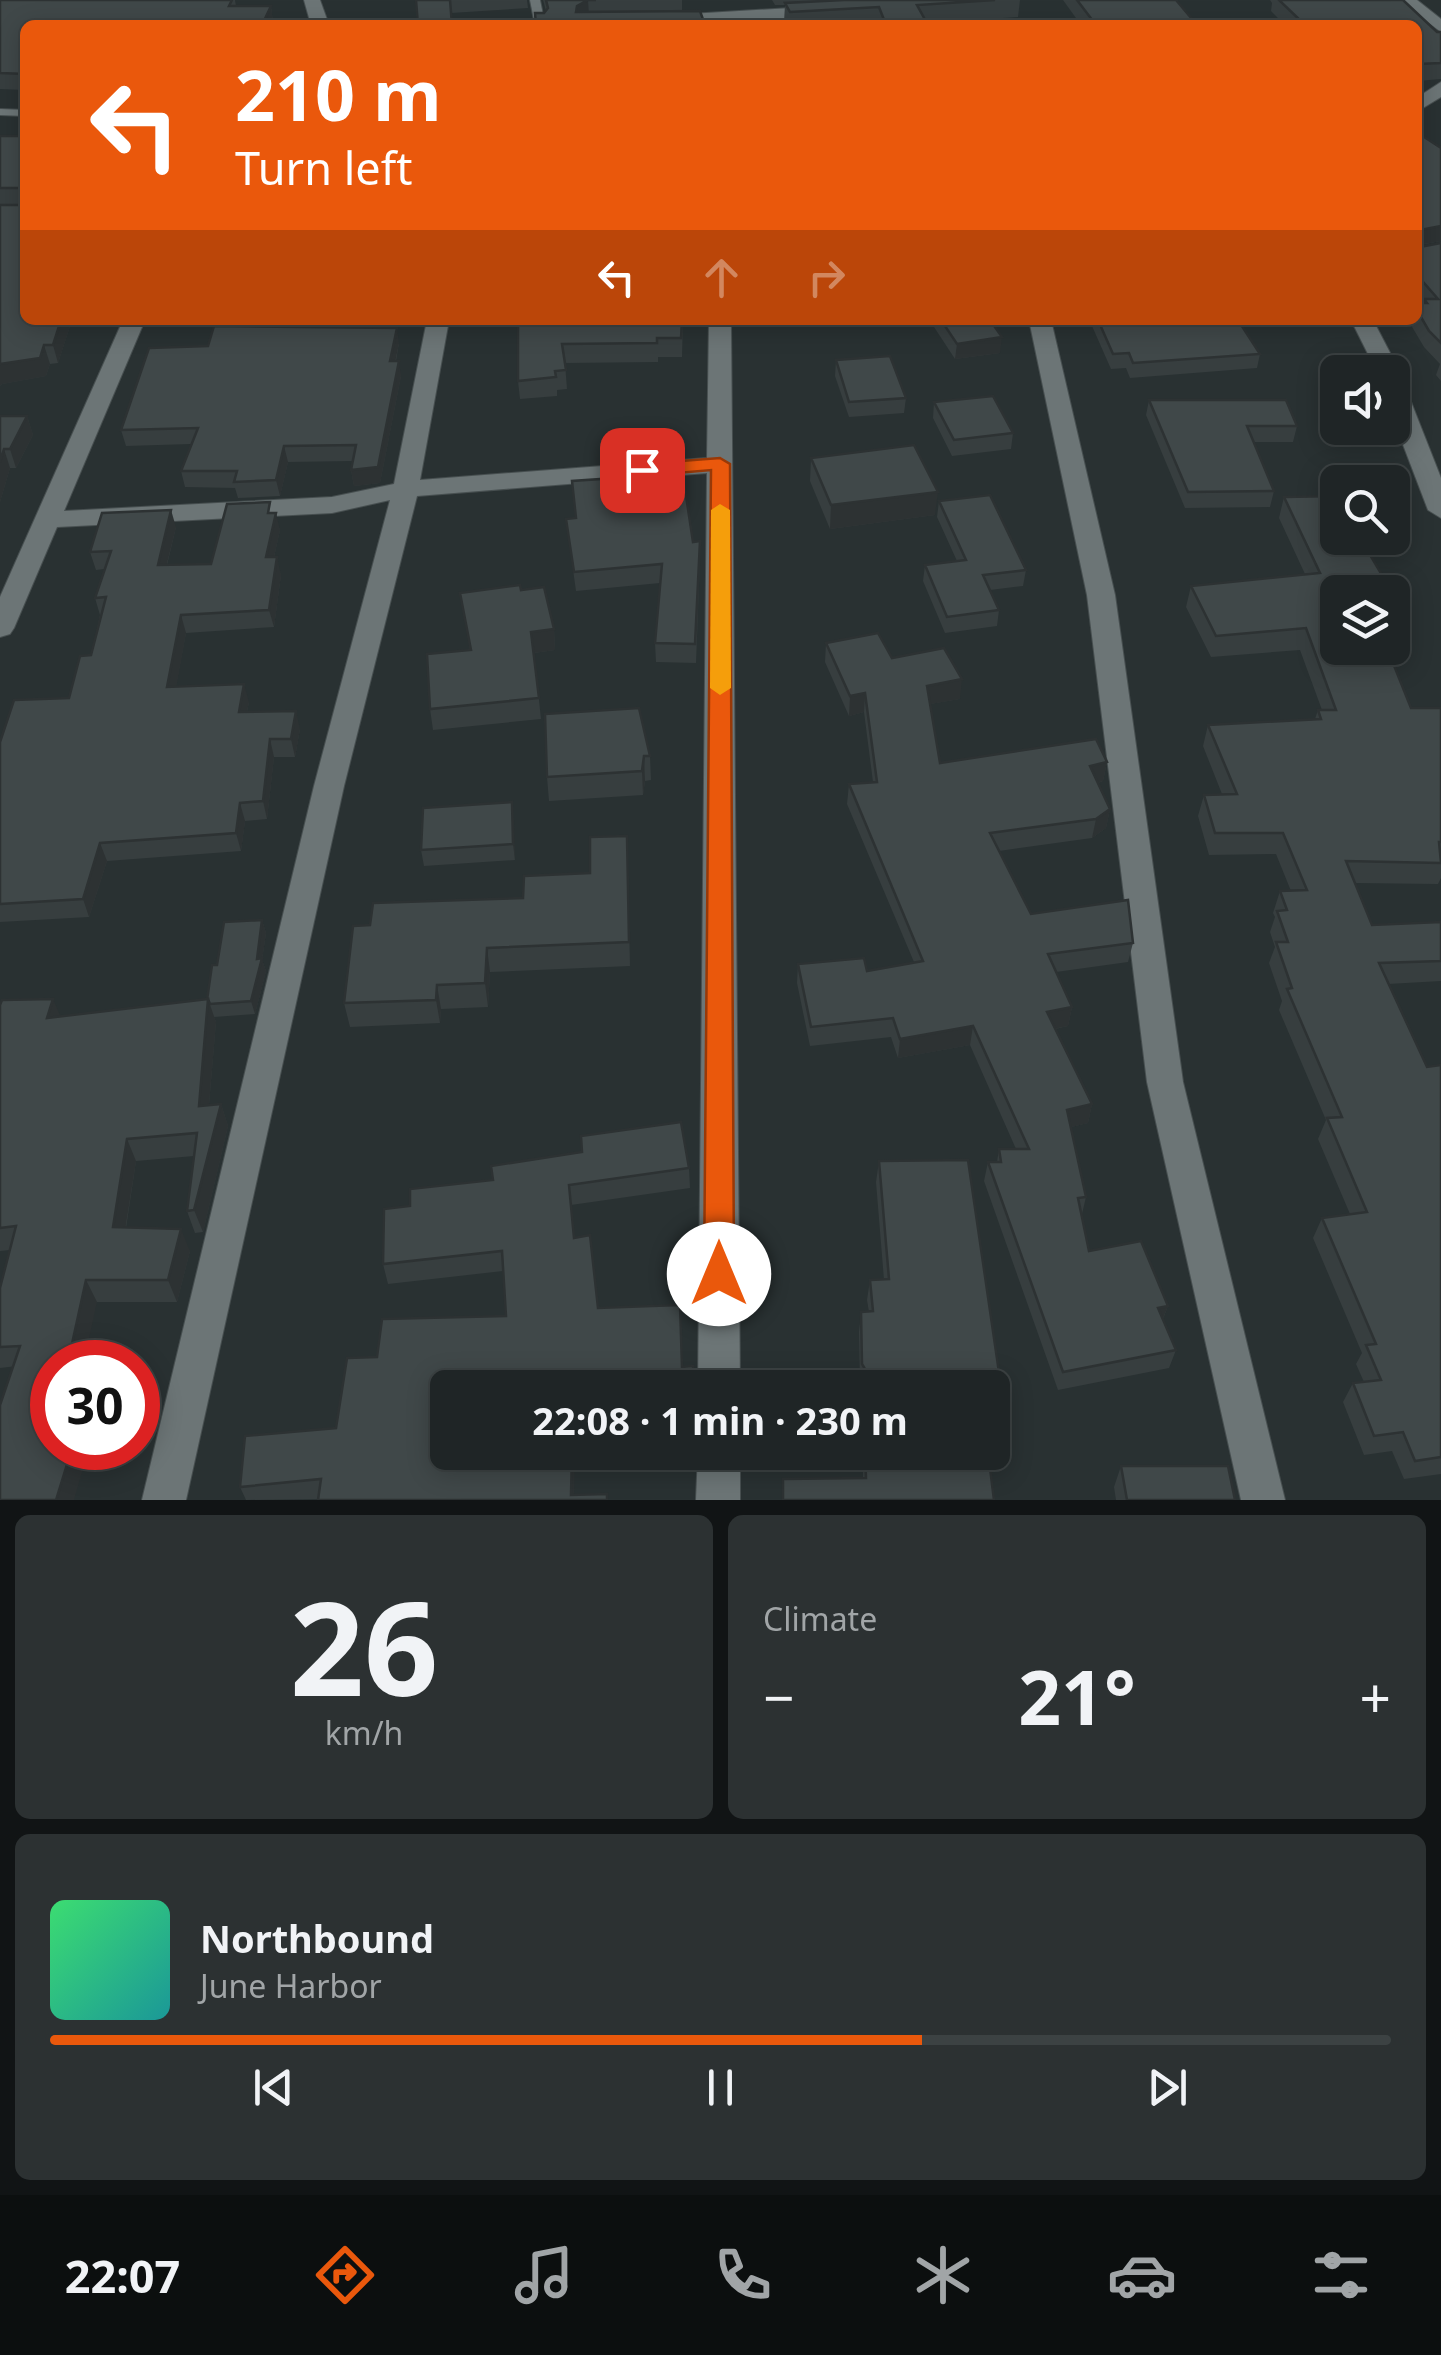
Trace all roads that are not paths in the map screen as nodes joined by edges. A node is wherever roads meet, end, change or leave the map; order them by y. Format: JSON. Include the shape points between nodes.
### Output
{"nodes":[{"id":1,"x":1406,"y":0,"type":"edge"},
{"id":2,"x":854,"y":10,"type":"edge"},
{"id":3,"x":734,"y":14,"type":"edge"},
{"id":4,"x":655,"y":20,"type":"edge"},
{"id":5,"x":1439,"y":22,"type":"edge"},
{"id":6,"x":132,"y":325,"type":"edge"},
{"id":7,"x":437,"y":325,"type":"edge"},
{"id":8,"x":720,"y":325,"type":"edge"},
{"id":9,"x":1041,"y":325,"type":"edge"},
{"id":10,"x":1364,"y":325,"type":"edge"},
{"id":11,"x":1380,"y":355,"type":"edge"},
{"id":12,"x":1410,"y":430,"type":"edge"},
{"id":13,"x":720,"y":464,"type":"junction"},
{"id":14,"x":406,"y":489,"type":"junction"},
{"id":15,"x":1441,"y":510,"type":"edge"},
{"id":16,"x":48,"y":520,"type":"junction"},
{"id":17,"x":0,"y":628,"type":"edge"},
{"id":18,"x":719,"y":1370,"type":"edge"},
{"id":19,"x":718,"y":1470,"type":"edge"},
{"id":20,"x":164,"y":1500,"type":"edge"},
{"id":21,"x":718,"y":1500,"type":"edge"},
{"id":22,"x":1263,"y":1500,"type":"edge"}],
"edges":[{"from":1,"to":5,"type":"street"},
{"from":2,"to":3,"type":"street"},
{"from":3,"to":4,"type":"street"},
{"from":6,"to":16,"type":"street"},
{"from":7,"to":14,"type":"street"},
{"from":8,"to":13,"type":"street"},
{"from":9,"to":22,"type":"street","via":[[1101,595],[1165,1082]]},
{"from":10,"to":11,"type":"street"},
{"from":12,"to":15,"type":"street"},
{"from":13,"to":14,"type":"street"},
{"from":13,"to":18,"type":"street"},
{"from":14,"to":16,"type":"street","via":[[332,505]]},
{"from":14,"to":20,"type":"street","via":[[329,786]]},
{"from":16,"to":17,"type":"street"},
{"from":19,"to":21,"type":"street"}]}
